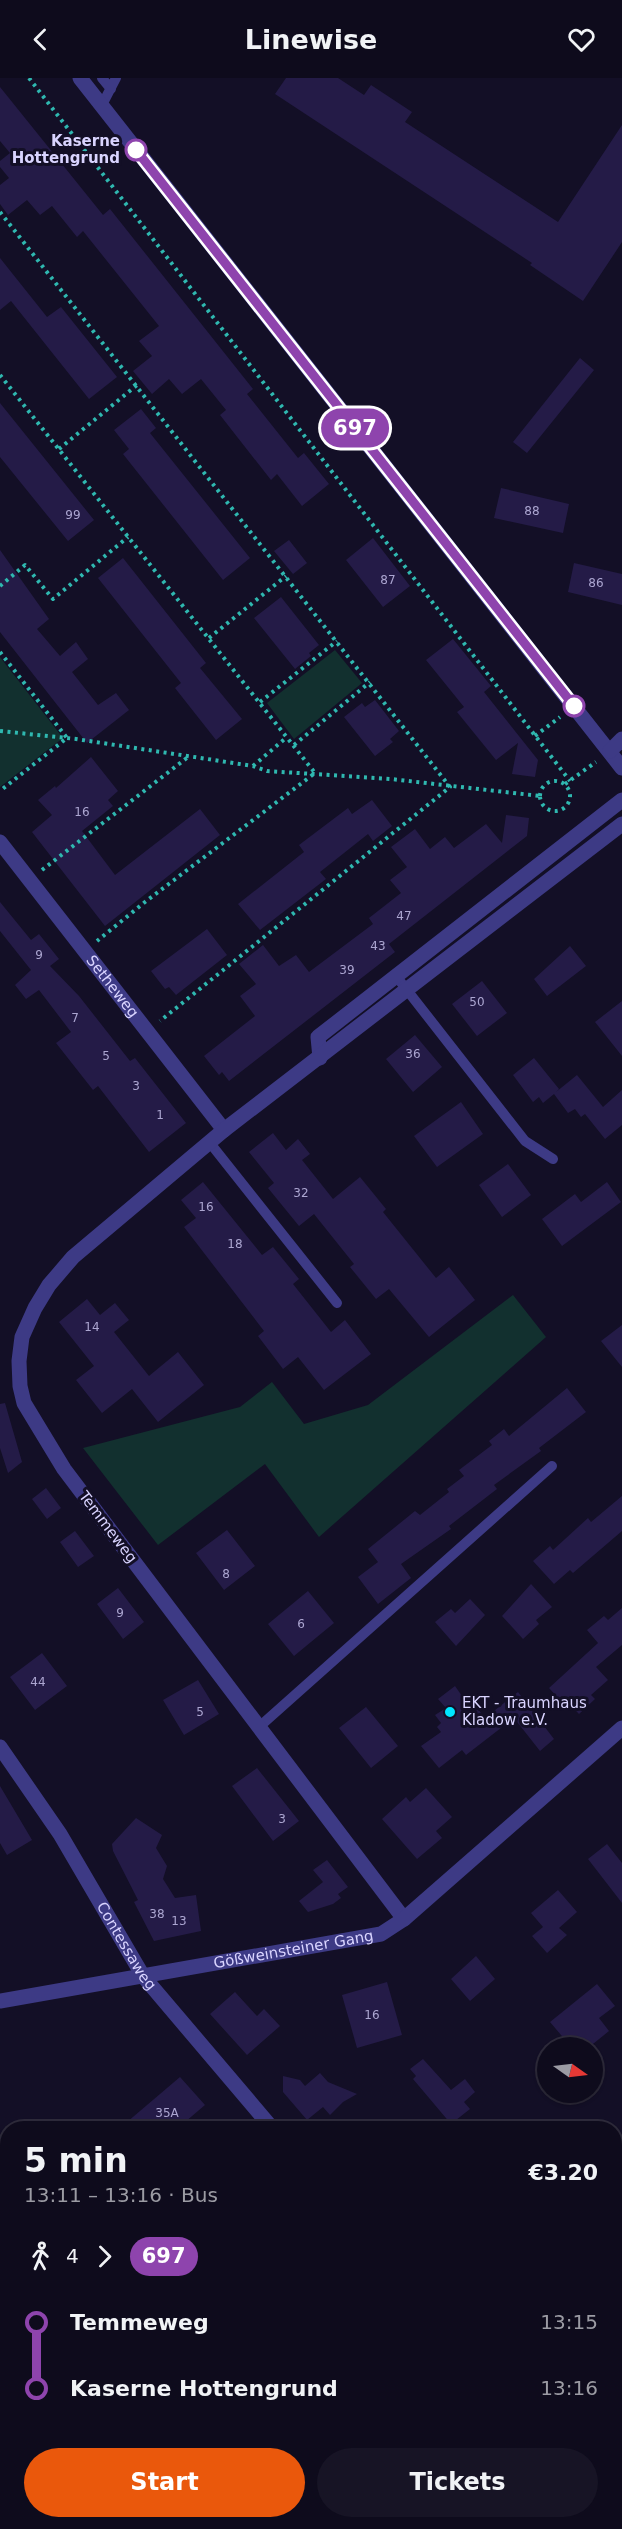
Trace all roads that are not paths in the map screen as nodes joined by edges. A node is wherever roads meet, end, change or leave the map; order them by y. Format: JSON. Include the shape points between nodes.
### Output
{"nodes":[{"id":1,"x":81,"y":78,"type":"edge"},
{"id":2,"x":102,"y":78,"type":"edge"},
{"id":3,"x":116,"y":78,"type":"edge"},
{"id":4,"x":111,"y":89,"type":"junction"},
{"id":5,"x":102,"y":105,"type":"junction"},
{"id":6,"x":622,"y":739,"type":"edge"},
{"id":7,"x":610,"y":752,"type":"junction"},
{"id":8,"x":622,"y":768,"type":"edge"},
{"id":9,"x":622,"y":800,"type":"edge"},
{"id":10,"x":622,"y":824,"type":"edge"},
{"id":11,"x":0,"y":842,"type":"edge"},
{"id":12,"x":396,"y":976,"type":"junction"},
{"id":13,"x":407,"y":990,"type":"junction"},
{"id":14,"x":320,"y":1058,"type":"junction"},
{"id":15,"x":224,"y":1130,"type":"junction"},
{"id":16,"x":210,"y":1143,"type":"junction"},
{"id":17,"x":553,"y":1159,"type":"dead end"},
{"id":18,"x":337,"y":1303,"type":"dead end"},
{"id":19,"x":552,"y":1466,"type":"dead end"},
{"id":20,"x":259,"y":1727,"type":"junction"},
{"id":21,"x":622,"y":1728,"type":"edge"},
{"id":22,"x":0,"y":1747,"type":"edge"},
{"id":23,"x":404,"y":1919,"type":"junction"},
{"id":24,"x":143,"y":1976,"type":"junction"},
{"id":25,"x":0,"y":2001,"type":"edge"},
{"id":26,"x":266,"y":2121,"type":"edge"}],
"edges":[{"from":1,"to":5,"type":"street"},
{"from":2,"to":4,"type":"lane"},
{"from":3,"to":4,"type":"lane"},
{"from":4,"to":5,"type":"lane"},
{"from":5,"to":7,"type":"street"},
{"from":6,"to":7,"type":"street"},
{"from":7,"to":8,"type":"street"},
{"from":9,"to":12,"type":"street"},
{"from":10,"to":13,"type":"street","name":"Temmeweg"},
{"from":11,"to":15,"type":"street","name":"Setheweg"},
{"from":12,"to":13,"type":"lane"},
{"from":12,"to":14,"type":"street","via":[[318,1037]]},
{"from":13,"to":14,"type":"street","name":"Temmeweg"},
{"from":13,"to":17,"type":"lane","via":[[525,1141]]},
{"from":14,"to":15,"type":"street","name":"Temmeweg"},
{"from":15,"to":16,"type":"street","name":"Temmeweg"},
{"from":16,"to":18,"type":"lane"},
{"from":16,"to":20,"type":"street","name":"Temmeweg","via":[[105,1227],[49,1285],[22,1337],[20,1386],[34,1421],[64,1469]]},
{"from":19,"to":20,"type":"lane"},
{"from":20,"to":23,"type":"street","name":"Temmeweg"},
{"from":21,"to":23,"type":"street","name":"Gößweinsteiner Gang"},
{"from":22,"to":24,"type":"street","name":"Contessaweg","via":[[60,1834]]},
{"from":23,"to":24,"type":"street","name":"Gößweinsteiner Gang","via":[[381,1934]]},
{"from":24,"to":25,"type":"street","name":"Gößweinsteiner Gang"},
{"from":24,"to":26,"type":"street","name":"Contessaweg"}]}
